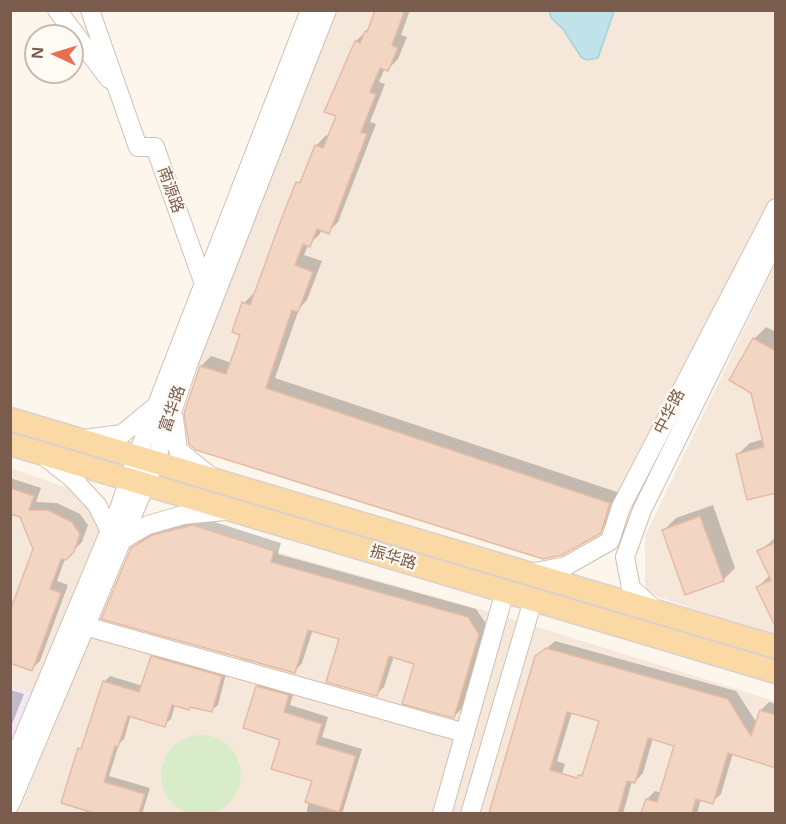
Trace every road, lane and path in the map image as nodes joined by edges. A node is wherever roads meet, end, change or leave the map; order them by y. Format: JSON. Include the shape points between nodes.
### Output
{"nodes":[{"id":1,"x":57,"y":10,"type":"edge"},
{"id":2,"x":90,"y":10,"type":"edge"},
{"id":3,"x":310,"y":10,"type":"edge"},
{"id":4,"x":327,"y":10,"type":"edge"},
{"id":5,"x":119,"y":92,"type":"junction"},
{"id":6,"x":776,"y":208,"type":"edge"},
{"id":7,"x":776,"y":239,"type":"edge"},
{"id":8,"x":204,"y":284,"type":"junction"},
{"id":9,"x":165,"y":409,"type":"junction"},
{"id":10,"x":10,"y":419,"type":"edge"},
{"id":11,"x":80,"y":440,"type":"junction"},
{"id":12,"x":10,"y":444,"type":"edge"},
{"id":13,"x":42,"y":454,"type":"junction"},
{"id":14,"x":146,"y":459,"type":"junction"},
{"id":15,"x":214,"y":480,"type":"junction"},
{"id":16,"x":137,"y":482,"type":"junction"},
{"id":17,"x":230,"y":510,"type":"junction"},
{"id":18,"x":116,"y":535,"type":"junction"},
{"id":19,"x":530,"y":573,"type":"junction"},
{"id":20,"x":505,"y":591,"type":"junction"},
{"id":21,"x":533,"y":600,"type":"junction"},
{"id":22,"x":656,"y":611,"type":"junction"},
{"id":23,"x":85,"y":626,"type":"junction"},
{"id":24,"x":776,"y":646,"type":"edge"},
{"id":25,"x":776,"y":672,"type":"edge"},
{"id":26,"x":465,"y":733,"type":"junction"},
{"id":27,"x":10,"y":769,"type":"edge"},
{"id":28,"x":10,"y":805,"type":"edge"},
{"id":29,"x":442,"y":813,"type":"edge"},
{"id":30,"x":470,"y":813,"type":"edge"}],
"edges":[{"from":1,"to":5,"type":"street"},
{"from":2,"to":5,"type":"street","name":"南源路"},
{"from":3,"to":8,"type":"street","name":"富华路"},
{"from":4,"to":9,"type":"street","name":"富华路","via":[[194,351]]},
{"from":5,"to":8,"type":"street","name":"南源路","via":[[138,147],[155,147]]},
{"from":6,"to":19,"type":"street","name":"中华路","via":[[621,507],[610,541],[566,567]]},
{"from":7,"to":22,"type":"street","name":"中华路","via":[[642,510],[625,556],[631,588]]},
{"from":8,"to":9,"type":"street","name":"富华路"},
{"from":9,"to":11,"type":"street","via":[[122,434]]},
{"from":9,"to":14,"type":"street","name":"富华路"},
{"from":9,"to":15,"type":"street","via":[[178,450]]},
{"from":10,"to":11,"type":"main road","name":"振华路"},
{"from":11,"to":14,"type":"main road","name":"振华路"},
{"from":12,"to":13,"type":"main road","name":"振华路"},
{"from":13,"to":16,"type":"main road","name":"振华路"},
{"from":13,"to":18,"type":"street","via":[[97,505]]},
{"from":14,"to":15,"type":"main road","name":"振华路"},
{"from":14,"to":16,"type":"street","name":"富华路"},
{"from":15,"to":19,"type":"main road","name":"振华路"},
{"from":16,"to":17,"type":"main road","name":"振华路"},
{"from":16,"to":18,"type":"street","name":"富华路"},
{"from":17,"to":18,"type":"street","via":[[183,515]]},
{"from":17,"to":20,"type":"main road","name":"振华路"},
{"from":18,"to":23,"type":"street","name":"富华路"},
{"from":18,"to":27,"type":"street","name":"富华路"},
{"from":19,"to":22,"type":"main road","name":"振华路"},
{"from":20,"to":21,"type":"main road","name":"振华路"},
{"from":20,"to":26,"type":"street"},
{"from":21,"to":25,"type":"main road","name":"振华路"},
{"from":21,"to":30,"type":"street"},
{"from":22,"to":24,"type":"main road","name":"振华路"},
{"from":23,"to":26,"type":"street"},
{"from":23,"to":28,"type":"street","name":"富华路"},
{"from":26,"to":29,"type":"street"}]}
